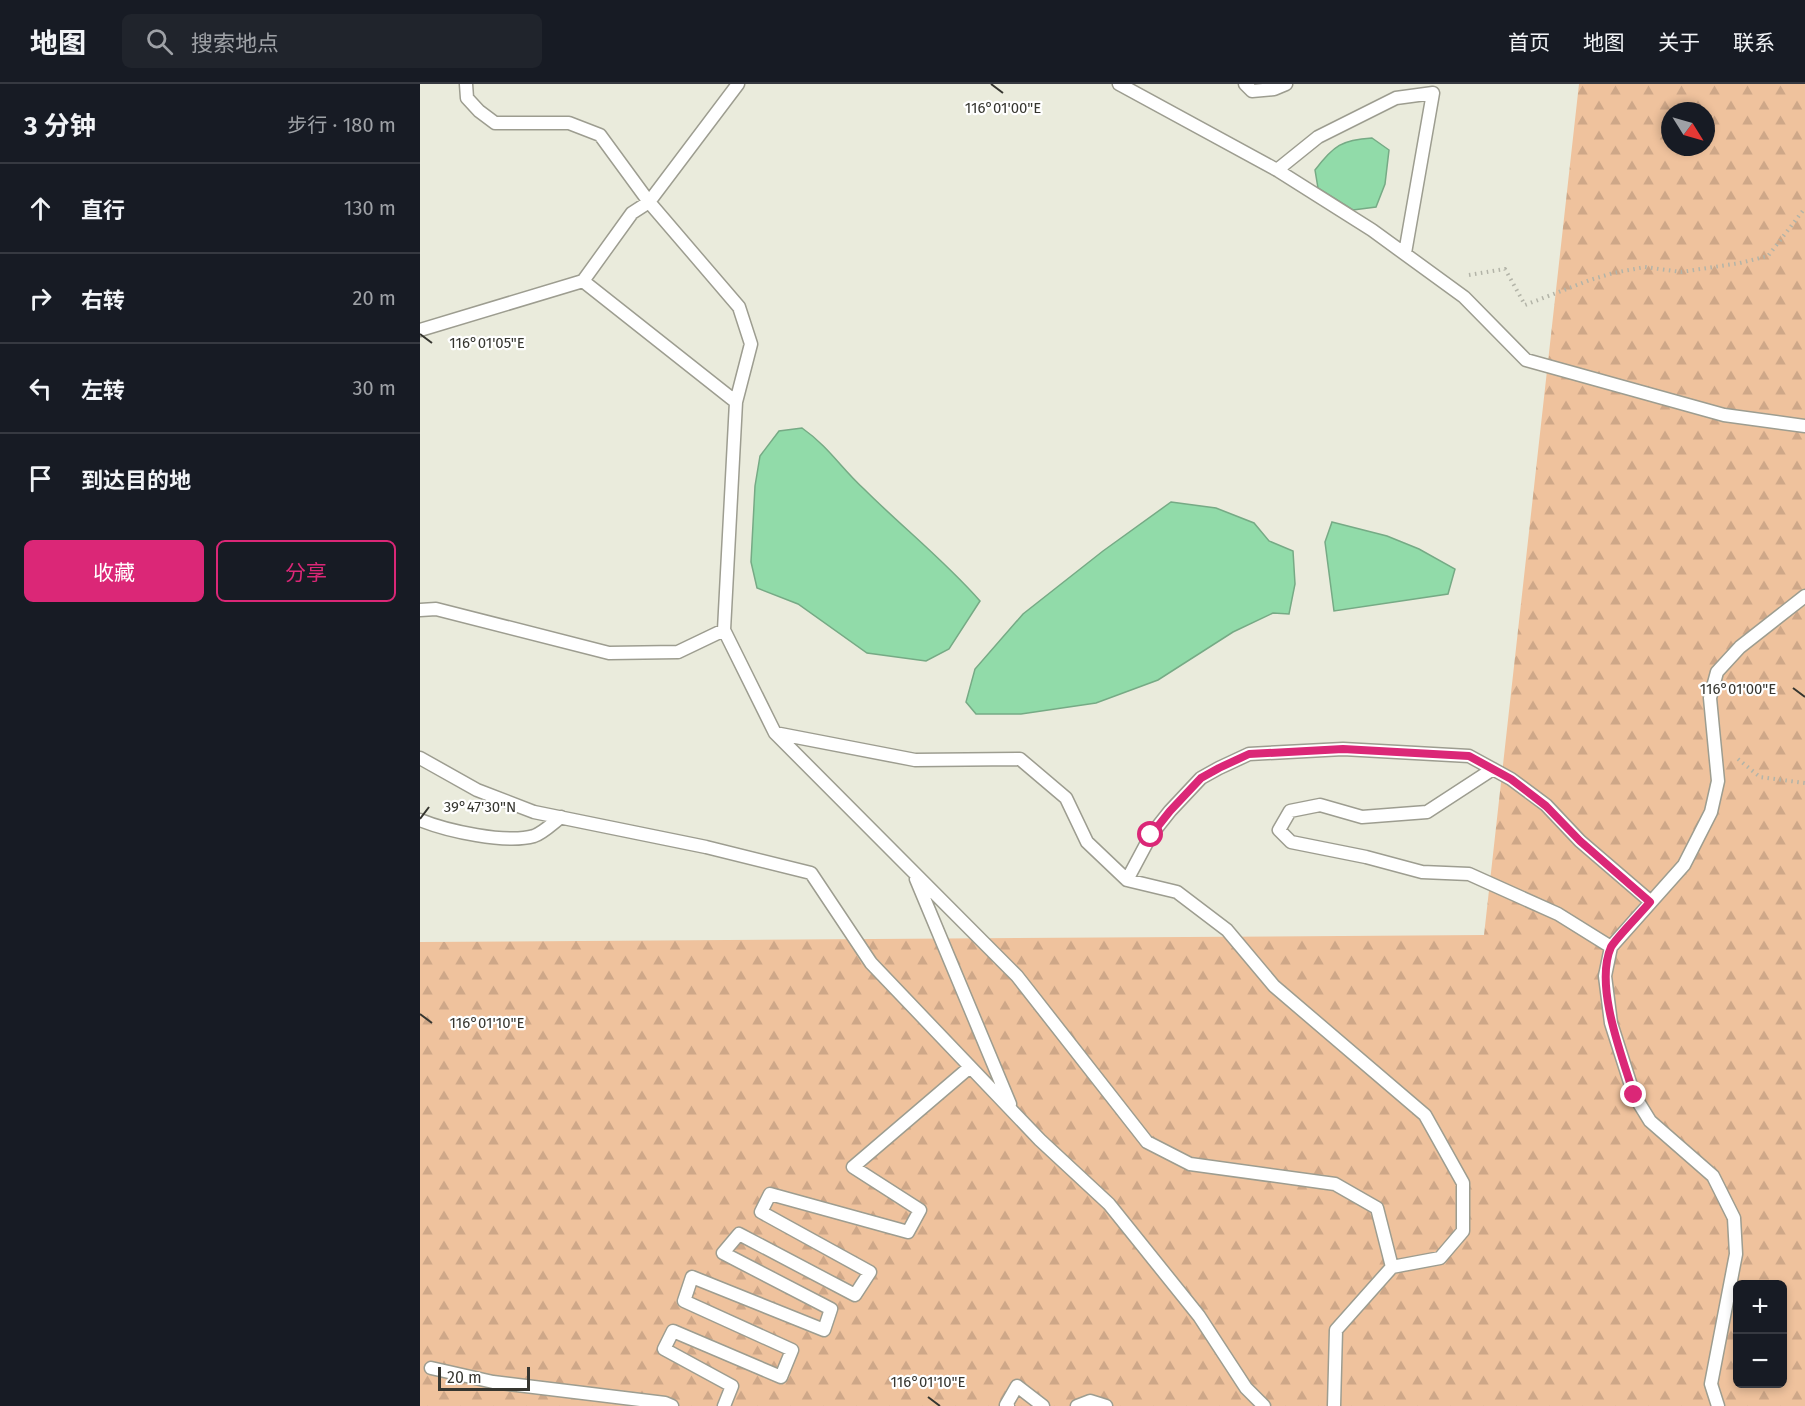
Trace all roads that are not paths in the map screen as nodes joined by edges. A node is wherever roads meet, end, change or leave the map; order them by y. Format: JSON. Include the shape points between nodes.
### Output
{"nodes":[{"id":1,"x":466,"y":84,"type":"edge"},
{"id":2,"x":738,"y":84,"type":"edge"},
{"id":3,"x":1119,"y":84,"type":"edge"},
{"id":4,"x":1245,"y":84,"type":"edge"},
{"id":5,"x":1286,"y":84,"type":"edge"},
{"id":6,"x":1436,"y":89,"type":"edge"},
{"id":7,"x":1277,"y":170,"type":"junction"},
{"id":8,"x":649,"y":202,"type":"junction"},
{"id":9,"x":1405,"y":253,"type":"junction"},
{"id":10,"x":584,"y":282,"type":"junction"},
{"id":11,"x":420,"y":330,"type":"edge"},
{"id":12,"x":736,"y":402,"type":"junction"},
{"id":13,"x":1805,"y":426,"type":"edge"},
{"id":14,"x":1805,"y":596,"type":"edge"},
{"id":15,"x":420,"y":610,"type":"edge"},
{"id":16,"x":724,"y":630,"type":"junction"},
{"id":17,"x":775,"y":733,"type":"junction"},
{"id":18,"x":420,"y":758,"type":"edge"},
{"id":19,"x":1493,"y":769,"type":"junction"},
{"id":20,"x":561,"y":817,"type":"junction"},
{"id":21,"x":420,"y":820,"type":"edge"},
{"id":22,"x":914,"y":873,"type":"junction"},
{"id":23,"x":1127,"y":880,"type":"junction"},
{"id":24,"x":1650,"y":902,"type":"junction"},
{"id":25,"x":1611,"y":947,"type":"junction"},
{"id":26,"x":970,"y":1067,"type":"junction"},
{"id":27,"x":1012,"y":1111,"type":"junction"},
{"id":28,"x":1392,"y":1267,"type":"junction"},
{"id":29,"x":431,"y":1368,"type":"dead end"},
{"id":30,"x":672,"y":1406,"type":"edge"},
{"id":31,"x":724,"y":1406,"type":"edge"},
{"id":32,"x":1008,"y":1406,"type":"edge"},
{"id":33,"x":1043,"y":1406,"type":"edge"},
{"id":34,"x":1077,"y":1406,"type":"edge"},
{"id":35,"x":1106,"y":1406,"type":"edge"},
{"id":36,"x":1264,"y":1406,"type":"edge"},
{"id":37,"x":1334,"y":1406,"type":"edge"},
{"id":38,"x":1718,"y":1406,"type":"edge"}],
"edges":[{"from":1,"to":8,"type":"lane","via":[[467,98],[495,123],[569,123],[600,135]]},
{"from":2,"to":8,"type":"lane"},
{"from":3,"to":7,"type":"lane"},
{"from":4,"to":5,"type":"lane","via":[[1252,91]]},
{"from":6,"to":7,"type":"lane","via":[[1396,98],[1318,137]]},
{"from":6,"to":9,"type":"lane"},
{"from":7,"to":9,"type":"lane"},
{"from":8,"to":10,"type":"lane","via":[[632,213]]},
{"from":8,"to":12,"type":"lane","via":[[739,307],[751,344]]},
{"from":9,"to":13,"type":"lane","via":[[1464,297],[1526,360],[1724,415]]},
{"from":10,"to":11,"type":"lane"},
{"from":10,"to":12,"type":"lane"},
{"from":12,"to":16,"type":"lane"},
{"from":14,"to":24,"type":"lane","via":[[1740,648],[1717,672],[1710,698],[1718,781],[1711,812],[1684,865]]},
{"from":15,"to":16,"type":"lane","via":[[436,609],[609,653],[678,652]]},
{"from":16,"to":17,"type":"lane"},
{"from":17,"to":22,"type":"lane"},
{"from":17,"to":23,"type":"lane","via":[[915,760],[1020,759],[1066,798],[1087,842]]},
{"from":18,"to":20,"type":"lane","via":[[477,790],[534,812]]},
{"from":19,"to":23,"type":"lane","via":[[1469,756],[1343,749],[1249,754],[1201,778],[1151,835]]},
{"from":19,"to":24,"type":"lane","via":[[1546,806]]},
{"from":19,"to":25,"type":"lane","via":[[1427,812],[1362,817],[1320,805],[1290,811],[1279,830],[1291,842],[1422,872],[1469,874],[1558,914]]},
{"from":20,"to":21,"type":"lane","via":[[536,836],[507,838],[440,828]]},
{"from":20,"to":26,"type":"lane","via":[[811,873],[872,963]]},
{"from":22,"to":27,"type":"lane"},
{"from":22,"to":28,"type":"lane","via":[[1017,976],[1146,1142],[1190,1164],[1335,1184],[1377,1208]]},
{"from":23,"to":28,"type":"lane","via":[[1177,892],[1227,930],[1274,986],[1425,1115],[1463,1183],[1463,1231],[1440,1258]]},
{"from":24,"to":25,"type":"lane"},
{"from":25,"to":38,"type":"lane","via":[[1605,976],[1611,1023],[1634,1095],[1650,1121],[1713,1176],[1734,1218],[1736,1254],[1711,1384]]},
{"from":26,"to":27,"type":"lane"},
{"from":26,"to":31,"type":"lane","via":[[853,1167],[920,1210],[908,1232],[770,1194],[761,1212],[870,1272],[855,1295],[739,1234],[723,1253],[831,1309],[824,1330],[692,1277],[684,1301],[792,1350],[781,1377],[673,1331],[664,1349],[732,1386]]},
{"from":27,"to":36,"type":"lane","via":[[1109,1204],[1199,1316],[1246,1388]]},
{"from":28,"to":37,"type":"lane","via":[[1336,1330]]},
{"from":29,"to":30,"type":"lane","via":[[493,1382]]},
{"from":32,"to":33,"type":"lane","via":[[1017,1386]]},
{"from":34,"to":35,"type":"lane","via":[[1090,1401]]}]}
